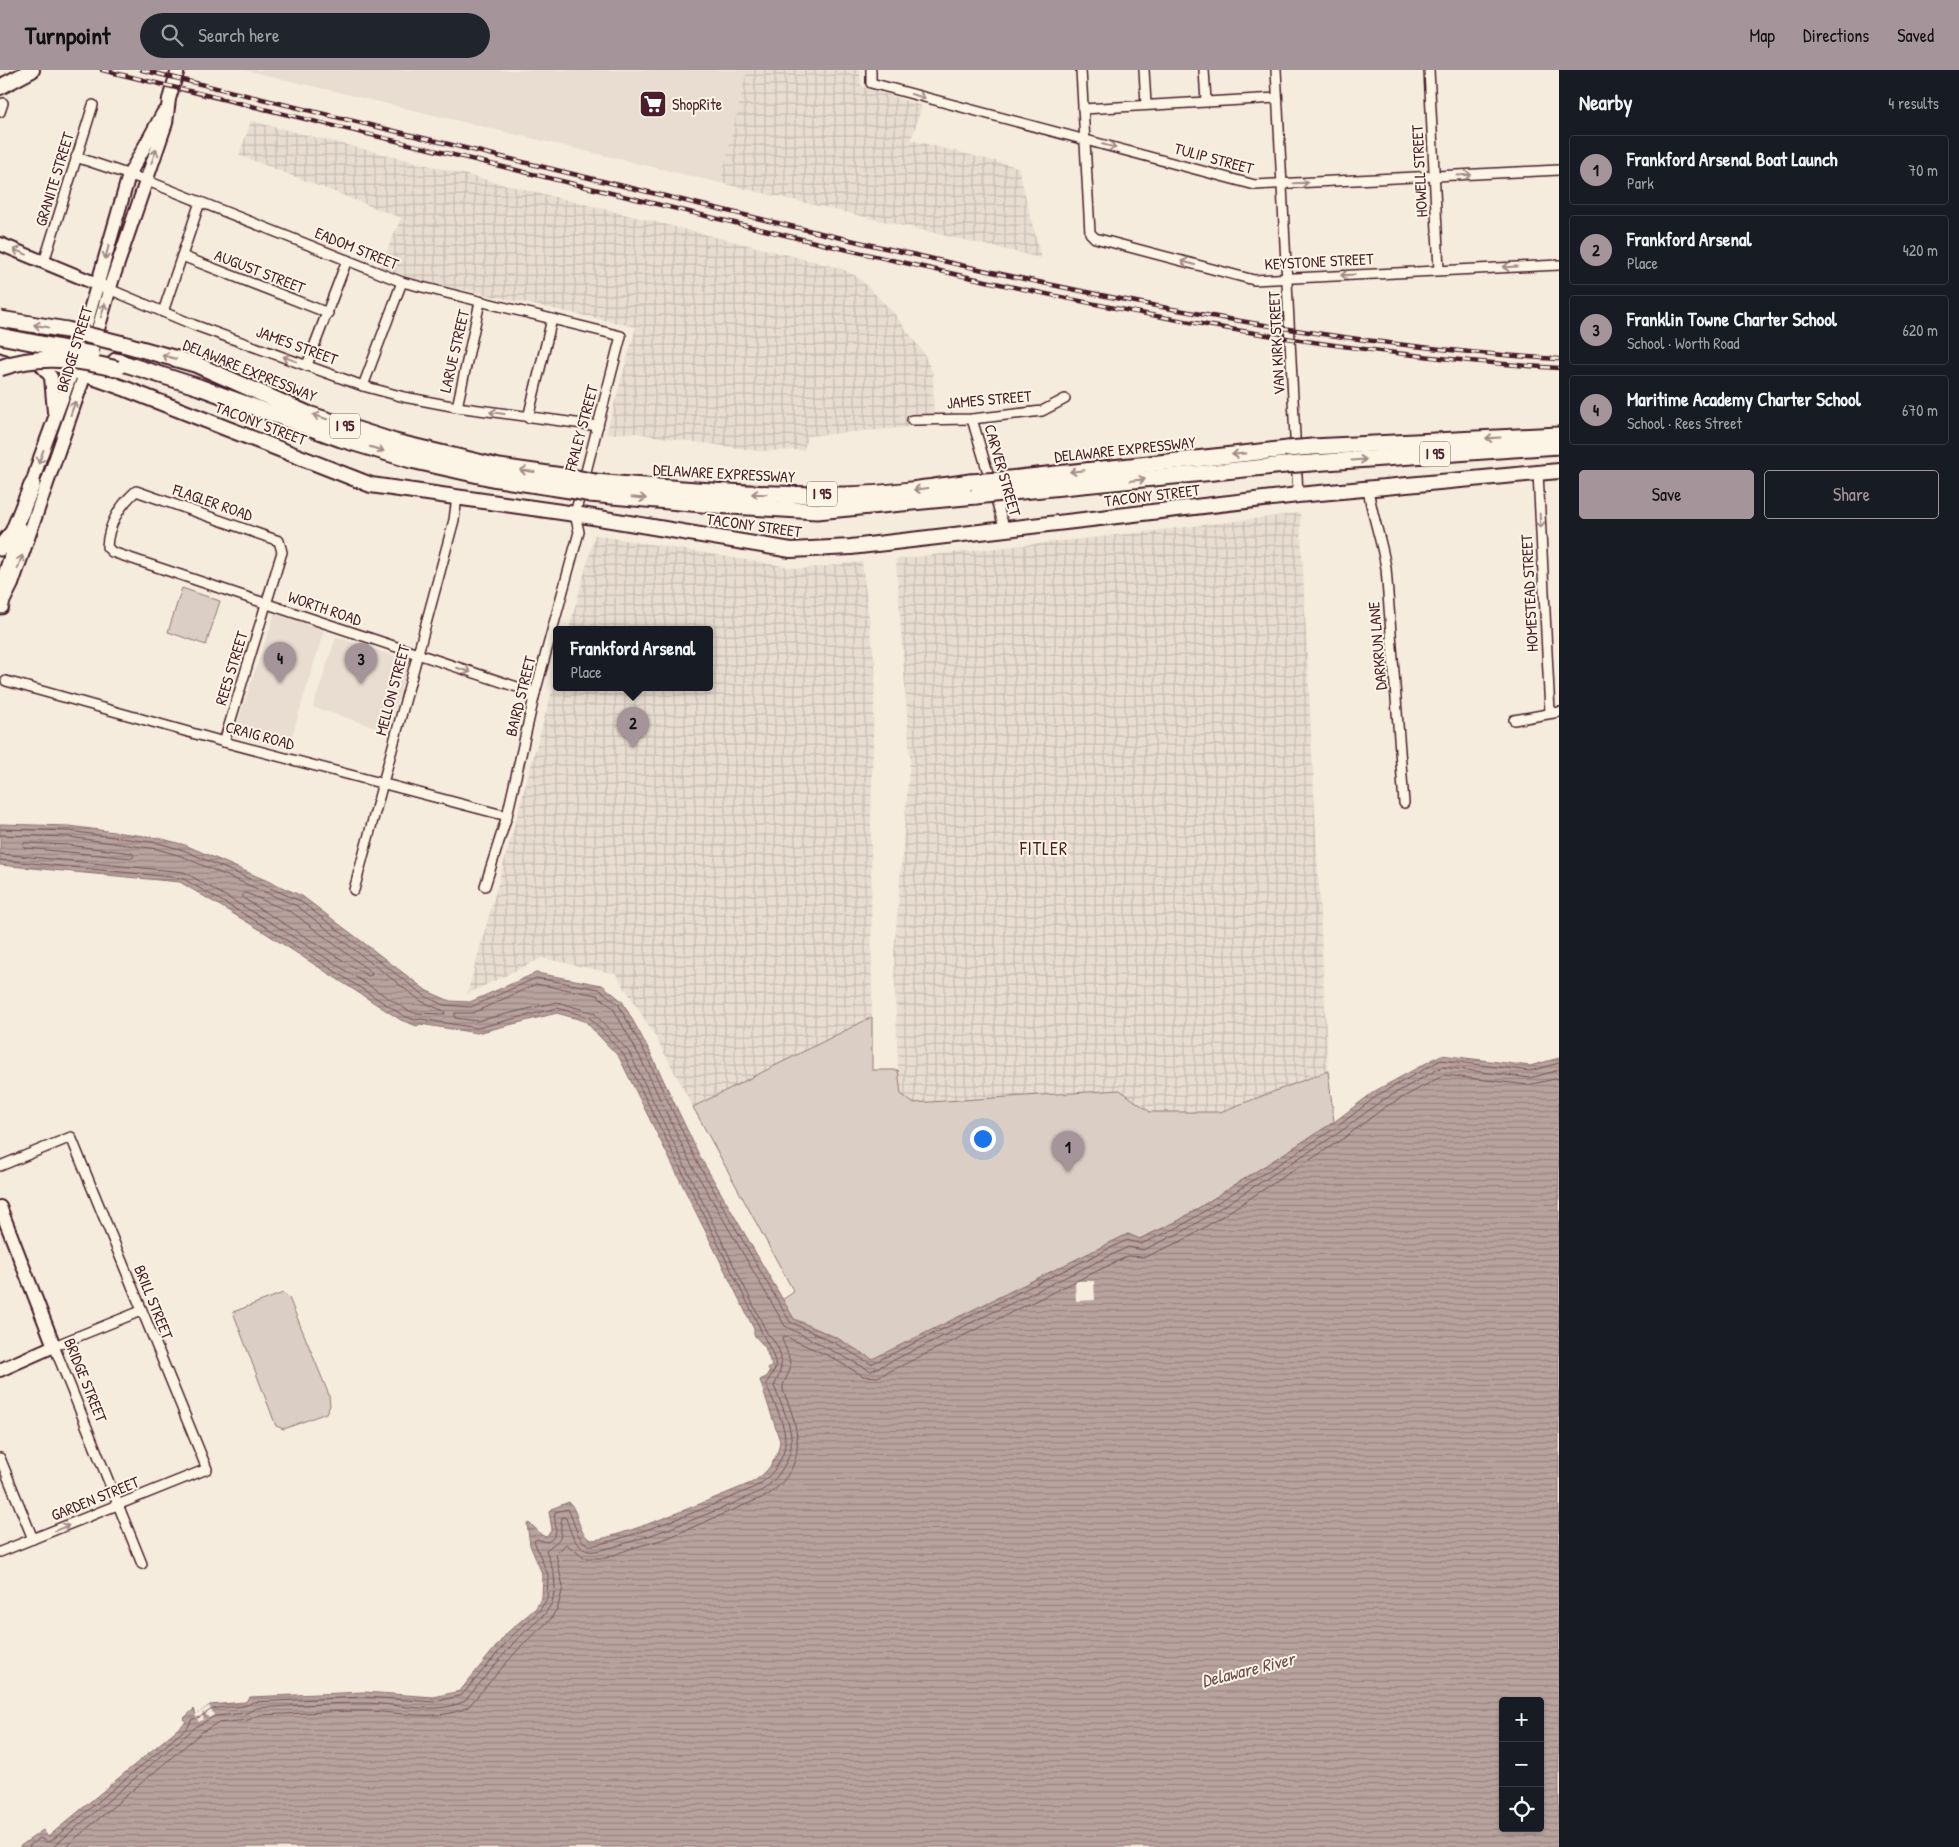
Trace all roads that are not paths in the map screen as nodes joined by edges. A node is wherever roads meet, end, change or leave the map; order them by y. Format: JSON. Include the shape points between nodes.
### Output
{"nodes":[{"id":1,"x":32,"y":70,"type":"edge"},
{"id":2,"x":178,"y":70,"type":"edge"},
{"id":3,"x":870,"y":70,"type":"edge"},
{"id":4,"x":1081,"y":70,"type":"edge"},
{"id":5,"x":1144,"y":70,"type":"edge"},
{"id":6,"x":1204,"y":70,"type":"edge"},
{"id":7,"x":1276,"y":70,"type":"edge"},
{"id":8,"x":1429,"y":70,"type":"edge"},
{"id":9,"x":0,"y":87,"type":"edge"},
{"id":10,"x":1277,"y":98,"type":"junction"},
{"id":11,"x":169,"y":99,"type":"junction"},
{"id":12,"x":1206,"y":102,"type":"junction"},
{"id":13,"x":1146,"y":104,"type":"junction"},
{"id":14,"x":93,"y":105,"type":"dead end"},
{"id":15,"x":1083,"y":109,"type":"junction"},
{"id":16,"x":1085,"y":139,"type":"junction"},
{"id":17,"x":76,"y":157,"type":"junction"},
{"id":18,"x":1559,"y":170,"type":"edge"},
{"id":19,"x":129,"y":175,"type":"junction"},
{"id":20,"x":1434,"y":177,"type":"junction"},
{"id":21,"x":145,"y":180,"type":"junction"},
{"id":22,"x":1283,"y":184,"type":"junction"},
{"id":23,"x":200,"y":202,"type":"junction"},
{"id":24,"x":0,"y":244,"type":"edge"},
{"id":25,"x":182,"y":256,"type":"junction"},
{"id":26,"x":347,"y":260,"type":"junction"},
{"id":27,"x":44,"y":262,"type":"junction"},
{"id":28,"x":1559,"y":265,"type":"edge"},
{"id":29,"x":1439,"y":270,"type":"junction"},
{"id":30,"x":1288,"y":278,"type":"junction"},
{"id":31,"x":402,"y":282,"type":"junction"},
{"id":32,"x":103,"y":287,"type":"junction"},
{"id":33,"x":480,"y":302,"type":"junction"},
{"id":34,"x":163,"y":312,"type":"junction"},
{"id":35,"x":328,"y":313,"type":"junction"},
{"id":36,"x":0,"y":318,"type":"edge"},
{"id":37,"x":552,"y":319,"type":"junction"},
{"id":38,"x":0,"y":336,"type":"edge"},
{"id":39,"x":0,"y":344,"type":"edge"},
{"id":40,"x":617,"y":350,"type":"joint"},
{"id":41,"x":34,"y":356,"type":"junction"},
{"id":42,"x":117,"y":365,"type":"junction"},
{"id":43,"x":307,"y":365,"type":"junction"},
{"id":44,"x":0,"y":368,"type":"edge"},
{"id":45,"x":79,"y":372,"type":"junction"},
{"id":46,"x":363,"y":386,"type":"junction"},
{"id":47,"x":1065,"y":399,"type":"dead end"},
{"id":48,"x":456,"y":407,"type":"junction"},
{"id":49,"x":528,"y":418,"type":"junction"},
{"id":50,"x":972,"y":419,"type":"junction"},
{"id":51,"x":912,"y":420,"type":"dead end"},
{"id":52,"x":598,"y":426,"type":"junction"},
{"id":53,"x":51,"y":428,"type":"junction"},
{"id":54,"x":1559,"y":435,"type":"edge"},
{"id":55,"x":1559,"y":446,"type":"edge"},
{"id":56,"x":1559,"y":472,"type":"edge"},
{"id":57,"x":1538,"y":473,"type":"junction"},
{"id":58,"x":573,"y":484,"type":"junction"},
{"id":59,"x":32,"y":485,"type":"junction"},
{"id":60,"x":1001,"y":487,"type":"junction"},
{"id":61,"x":593,"y":488,"type":"junction"},
{"id":62,"x":1368,"y":489,"type":"junction"},
{"id":63,"x":1298,"y":495,"type":"junction"},
{"id":64,"x":457,"y":497,"type":"junction"},
{"id":65,"x":575,"y":514,"type":"junction"},
{"id":66,"x":1005,"y":530,"type":"junction"},
{"id":67,"x":107,"y":547,"type":"joint"},
{"id":68,"x":0,"y":548,"type":"edge"},
{"id":69,"x":0,"y":588,"type":"edge"},
{"id":70,"x":0,"y":596,"type":"edge"},
{"id":71,"x":266,"y":603,"type":"junction"},
{"id":72,"x":0,"y":607,"type":"edge"},
{"id":73,"x":554,"y":626,"type":"edge"},
{"id":74,"x":553,"y":629,"type":"edge"},
{"id":75,"x":417,"y":655,"type":"junction"},
{"id":76,"x":6,"y":681,"type":"dead end"},
{"id":77,"x":536,"y":693,"type":"junction"},
{"id":78,"x":1554,"y":712,"type":"edge"},
{"id":79,"x":1514,"y":720,"type":"dead end"},
{"id":80,"x":224,"y":742,"type":"junction"},
{"id":81,"x":382,"y":783,"type":"junction"},
{"id":82,"x":1404,"y":803,"type":"dead end"},
{"id":83,"x":507,"y":816,"type":"junction"},
{"id":84,"x":485,"y":886,"type":"dead end"},
{"id":85,"x":354,"y":890,"type":"dead end"},
{"id":86,"x":0,"y":1166,"type":"edge"},
{"id":87,"x":0,"y":1207,"type":"edge"},
{"id":88,"x":141,"y":1311,"type":"junction"},
{"id":89,"x":54,"y":1346,"type":"junction"},
{"id":90,"x":0,"y":1370,"type":"edge"},
{"id":91,"x":0,"y":1458,"type":"edge"},
{"id":92,"x":201,"y":1471,"type":"joint"},
{"id":93,"x":119,"y":1506,"type":"junction"},
{"id":94,"x":33,"y":1539,"type":"junction"},
{"id":95,"x":0,"y":1552,"type":"edge"},
{"id":96,"x":142,"y":1564,"type":"dead end"}],
"edges":[{"from":1,"to":9,"type":"main road"},
{"from":2,"to":11,"type":"main road","name":"BRIDGE STREET"},
{"from":3,"to":16,"type":"street","name":"TULIP STREET","one_way":true,"via":[[871,83]]},
{"from":4,"to":15,"type":"street"},
{"from":5,"to":13,"type":"street"},
{"from":6,"to":12,"type":"street"},
{"from":7,"to":10,"type":"street","name":"VAN KIRK STREET"},
{"from":8,"to":20,"type":"street","name":"HOWELL STREET"},
{"from":10,"to":12,"type":"street"},
{"from":10,"to":22,"type":"street","name":"VAN KIRK STREET"},
{"from":11,"to":19,"type":"main road","name":"BRIDGE STREET"},
{"from":21,"to":11,"type":"main road","name":"BRIDGE STREET","one_way":true,"via":[[166,123]]},
{"from":12,"to":13,"type":"street"},
{"from":13,"to":15,"type":"street"},
{"from":14,"to":17,"type":"street","name":"GRANITE STREET"},
{"from":15,"to":16,"type":"street"},
{"from":16,"to":22,"type":"street","name":"TULIP STREET","one_way":true,"via":[[1256,185]]},
{"from":30,"to":16,"type":"street","name":"KEYSTONE STREET","one_way":true,"via":[[1254,280],[1095,238],[1090,231]]},
{"from":17,"to":19,"type":"street","name":"EADOM STREET"},
{"from":17,"to":27,"type":"street","name":"GRANITE STREET"},
{"from":20,"to":18,"type":"street","name":"TULIP STREET","one_way":true},
{"from":19,"to":21,"type":"street","name":"EADOM STREET"},
{"from":19,"to":32,"type":"main road","name":"BRIDGE STREET","one_way":true},
{"from":22,"to":20,"type":"street","name":"TULIP STREET","one_way":true},
{"from":20,"to":29,"type":"street","name":"HOWELL STREET"},
{"from":21,"to":23,"type":"street","name":"EADOM STREET"},
{"from":21,"to":32,"type":"main road","name":"BRIDGE STREET"},
{"from":22,"to":30,"type":"street","name":"VAN KIRK STREET"},
{"from":23,"to":25,"type":"street"},
{"from":23,"to":26,"type":"street","name":"EADOM STREET"},
{"from":27,"to":24,"type":"main road","name":"JAMES STREET","one_way":true},
{"from":25,"to":34,"type":"street"},
{"from":25,"to":35,"type":"street","name":"AUGUST STREET"},
{"from":26,"to":31,"type":"street","name":"EADOM STREET"},
{"from":26,"to":35,"type":"street"},
{"from":27,"to":32,"type":"main road","name":"JAMES STREET"},
{"from":28,"to":29,"type":"street","name":"KEYSTONE STREET","one_way":true},
{"from":29,"to":30,"type":"street","name":"KEYSTONE STREET","one_way":true},
{"from":30,"to":63,"type":"street","name":"VAN KIRK STREET"},
{"from":31,"to":33,"type":"street","name":"EADOM STREET"},
{"from":31,"to":46,"type":"street"},
{"from":32,"to":34,"type":"street","name":"JAMES STREET"},
{"from":32,"to":45,"type":"main road","name":"BRIDGE STREET"},
{"from":33,"to":37,"type":"street","name":"EADOM STREET"},
{"from":33,"to":48,"type":"street","name":"LARUE STREET"},
{"from":43,"to":34,"type":"street","name":"JAMES STREET","one_way":true},
{"from":35,"to":43,"type":"street"},
{"from":58,"to":36,"type":"highway","name":"DELAWARE EXPRESSWAY","number":"I 95","one_way":true,"bridge":true,"via":[[395,442],[308,414],[195,364],[67,330]]},
{"from":37,"to":40,"type":"street","name":"EADOM STREET","via":[[621,336]]},
{"from":37,"to":49,"type":"street"},
{"from":38,"to":42,"type":"highway","bridge":true,"via":[[72,349]]},
{"from":39,"to":41,"type":"main road","name":"TACONY STREET"},
{"from":40,"to":52,"type":"street","name":"FRALEY STREET"},
{"from":41,"to":45,"type":"main road","name":"TACONY STREET"},
{"from":41,"to":53,"type":"main road","via":[[44,366],[52,382],[55,404]]},
{"from":42,"to":44,"type":"highway","bridge":true,"via":[[52,358],[26,360]]},
{"from":42,"to":58,"type":"highway","name":"DELAWARE EXPRESSWAY","number":"I 95","one_way":true,"via":[[199,387],[341,439],[411,460],[492,478]]},
{"from":43,"to":46,"type":"street","name":"JAMES STREET"},
{"from":45,"to":53,"type":"main road","name":"BRIDGE STREET"},
{"from":45,"to":64,"type":"main road","name":"TACONY STREET","via":[[371,485]]},
{"from":72,"to":45,"type":"main road","name":"BRIDGE STREET","one_way":true,"via":[[12,584]]},
{"from":46,"to":48,"type":"street","name":"JAMES STREET"},
{"from":47,"to":50,"type":"street","name":"JAMES STREET","via":[[1042,411]]},
{"from":49,"to":48,"type":"street","name":"JAMES STREET","one_way":true},
{"from":49,"to":52,"type":"street","name":"JAMES STREET"},
{"from":50,"to":51,"type":"street","name":"JAMES STREET"},
{"from":50,"to":66,"type":"street","name":"CARVER STREET"},
{"from":52,"to":65,"type":"street","name":"FRALEY STREET"},
{"from":53,"to":59,"type":"main road","name":"BRIDGE STREET","one_way":true},
{"from":54,"to":60,"type":"highway","name":"DELAWARE EXPRESSWAY","number":"I 95","one_way":true,"bridge":true,"via":[[1288,449]]},
{"from":60,"to":55,"type":"highway","name":"DELAWARE EXPRESSWAY","number":"I 95","one_way":true,"bridge":true},
{"from":56,"to":57,"type":"main road","name":"TACONY STREET"},
{"from":57,"to":62,"type":"main road","name":"TACONY STREET"},
{"from":57,"to":78,"type":"street","name":"HOMESTEAD STREET","one_way":true},
{"from":58,"to":61,"type":"highway","name":"DELAWARE EXPRESSWAY","number":"I 95","bridge":true},
{"from":59,"to":68,"type":"highway","via":[[13,532]]},
{"from":59,"to":69,"type":"main road","name":"BRIDGE STREET"},
{"from":60,"to":61,"type":"highway","name":"DELAWARE EXPRESSWAY","number":"I 95","one_way":true,"bridge":true,"via":[[970,482],[846,495]]},
{"from":61,"to":60,"type":"highway","name":"DELAWARE EXPRESSWAY","number":"I 95","one_way":true,"bridge":true,"via":[[713,505],[817,511],[976,496]]},
{"from":62,"to":63,"type":"main road","name":"TACONY STREET"},
{"from":62,"to":82,"type":"street","name":"DARKRUN LANE","via":[[1386,568]]},
{"from":63,"to":66,"type":"main road","name":"TACONY STREET"},
{"from":64,"to":65,"type":"main road","name":"TACONY STREET"},
{"from":64,"to":75,"type":"street","name":"MELLON STREET","via":[[454,520]]},
{"from":65,"to":66,"type":"main road","name":"TACONY STREET","via":[[807,550]]},
{"from":65,"to":73,"type":"street","name":"BAIRD STREET","via":[[579,532]]},
{"from":67,"to":71,"type":"street","name":"WORTH ROAD","via":[[112,552]]},
{"from":67,"to":71,"type":"street","name":"FLAGLER ROAD","via":[[108,535],[120,509],[136,491],[279,541],[282,552]]},
{"from":70,"to":72,"type":"main road","name":"BRIDGE STREET"},
{"from":71,"to":75,"type":"street","name":"WORTH ROAD"},
{"from":71,"to":80,"type":"street","name":"REES STREET"},
{"from":74,"to":77,"type":"street","name":"BAIRD STREET"},
{"from":75,"to":77,"type":"street","name":"WORTH ROAD","one_way":true},
{"from":75,"to":81,"type":"street","name":"MELLON STREET"},
{"from":76,"to":80,"type":"street","name":"CRAIG ROAD"},
{"from":77,"to":83,"type":"street","name":"BAIRD STREET"},
{"from":78,"to":79,"type":"street"},
{"from":80,"to":81,"type":"street","name":"CRAIG ROAD"},
{"from":81,"to":83,"type":"street","name":"CRAIG ROAD"},
{"from":81,"to":85,"type":"street","name":"MELLON STREET"},
{"from":83,"to":84,"type":"street","name":"BAIRD STREET"},
{"from":86,"to":88,"type":"street","name":"BRILL STREET","via":[[71,1137]]},
{"from":87,"to":89,"type":"main road","name":"BRIDGE STREET"},
{"from":88,"to":89,"type":"street"},
{"from":88,"to":92,"type":"street","name":"BRILL STREET","via":[[207,1469]]},
{"from":89,"to":90,"type":"main road"},
{"from":89,"to":93,"type":"street","name":"BRIDGE STREET"},
{"from":91,"to":94,"type":"street"},
{"from":92,"to":93,"type":"street","name":"GARDEN STREET"},
{"from":94,"to":93,"type":"street","name":"GARDEN STREET","one_way":true},
{"from":93,"to":96,"type":"street","name":"BRIDGE STREET"},
{"from":94,"to":95,"type":"street","name":"GARDEN STREET"}]}
